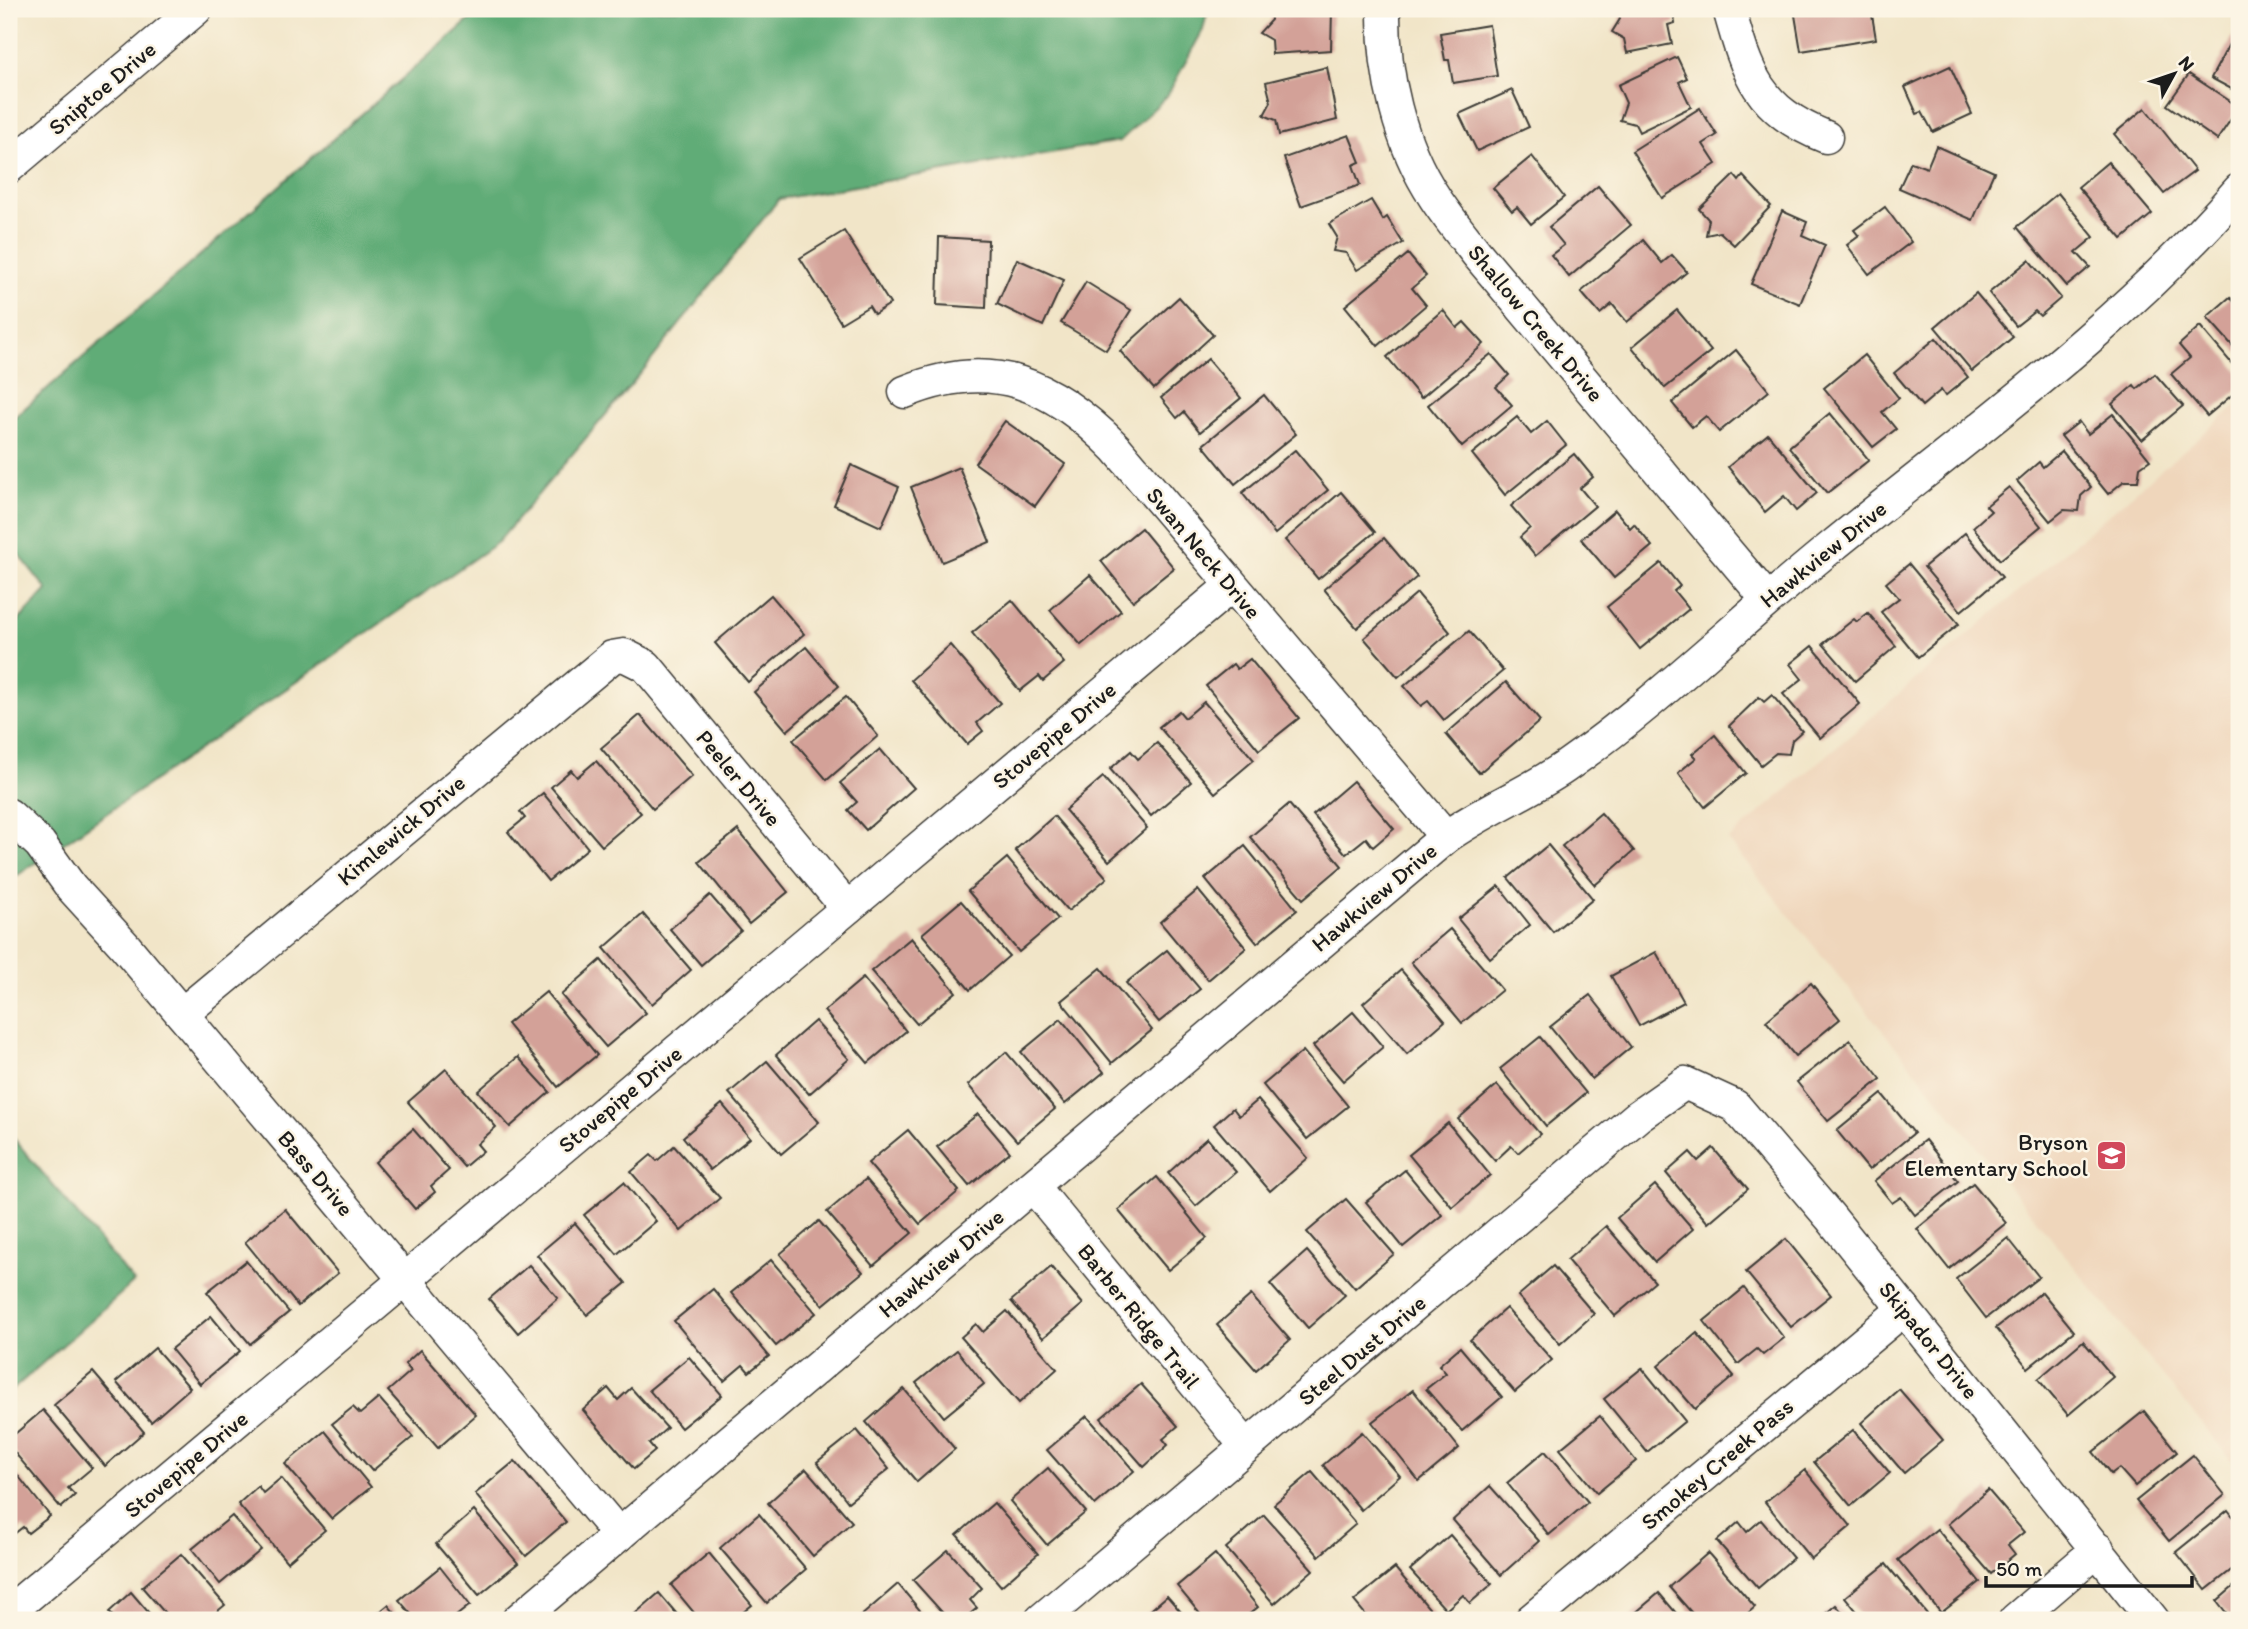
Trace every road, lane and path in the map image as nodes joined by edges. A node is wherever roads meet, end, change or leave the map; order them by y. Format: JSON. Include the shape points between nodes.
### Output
{"nodes":[{"id":1,"x":196,"y":9,"type":"edge"},
{"id":2,"x":1384,"y":9,"type":"edge"},
{"id":3,"x":1729,"y":9,"type":"edge"},
{"id":4,"x":1826,"y":137,"type":"dead end"},
{"id":5,"x":14,"y":152,"type":"edge"},
{"id":6,"x":2239,"y":190,"type":"edge"},
{"id":7,"x":905,"y":392,"type":"dead end"},
{"id":8,"x":1231,"y":586,"type":"junction"},
{"id":9,"x":1767,"y":599,"type":"junction"},
{"id":10,"x":624,"y":655,"type":"joint"},
{"id":11,"x":9,"y":815,"type":"edge"},
{"id":12,"x":1446,"y":837,"type":"junction"},
{"id":13,"x":847,"y":908,"type":"junction"},
{"id":14,"x":181,"y":1014,"type":"junction"},
{"id":15,"x":1685,"y":1083,"type":"joint"},
{"id":16,"x":1032,"y":1186,"type":"junction"},
{"id":17,"x":405,"y":1280,"type":"junction"},
{"id":18,"x":1904,"y":1309,"type":"junction"},
{"id":19,"x":1247,"y":1446,"type":"junction"},
{"id":20,"x":619,"y":1535,"type":"junction"},
{"id":21,"x":2098,"y":1549,"type":"junction"},
{"id":22,"x":9,"y":1612,"type":"edge"},
{"id":23,"x":518,"y":1620,"type":"edge"},
{"id":24,"x":1041,"y":1620,"type":"edge"},
{"id":25,"x":1531,"y":1620,"type":"edge"},
{"id":26,"x":2015,"y":1620,"type":"edge"},
{"id":27,"x":2153,"y":1620,"type":"edge"}],
"edges":[{"from":1,"to":5,"type":"street","name":"Sniptoe Drive"},
{"from":2,"to":9,"type":"street","name":"Shallow Creek Drive","via":[[1388,76],[1406,139],[1434,197]]},
{"from":3,"to":4,"type":"street","via":[[1743,60],[1757,86],[1796,125]]},
{"from":6,"to":9,"type":"street","name":"Hawkview Drive","via":[[2131,303]]},
{"from":7,"to":8,"type":"street","name":"Swan Neck Drive","via":[[953,376],[995,376],[1025,382],[1050,394],[1076,410],[1116,448]]},
{"from":8,"to":12,"type":"street","name":"Swan Neck Drive"},
{"from":8,"to":13,"type":"street","name":"Stovepipe Drive"},
{"from":9,"to":12,"type":"street","name":"Hawkview Drive","via":[[1563,768],[1473,817]]},
{"from":10,"to":13,"type":"street","name":"Peeler Drive","via":[[646,667]]},
{"from":10,"to":14,"type":"street","name":"Kimlewick Drive","via":[[601,663]]},
{"from":11,"to":14,"type":"street","name":"Bass Drive","via":[[40,844],[71,887]]},
{"from":12,"to":16,"type":"street","name":"Hawkview Drive"},
{"from":13,"to":17,"type":"street","name":"Stovepipe Drive"},
{"from":14,"to":17,"type":"street","name":"Bass Drive"},
{"from":15,"to":18,"type":"street","name":"Skipador Drive","via":[[1735,1106]]},
{"from":15,"to":19,"type":"street","name":"Steel Dust Drive","via":[[1638,1116]]},
{"from":16,"to":19,"type":"street","name":"Barber Ridge Trail"},
{"from":16,"to":20,"type":"street","name":"Hawkview Drive"},
{"from":17,"to":20,"type":"street","name":"Bass Drive"},
{"from":17,"to":22,"type":"street","name":"Stovepipe Drive"},
{"from":18,"to":21,"type":"street","name":"Skipador Drive"},
{"from":18,"to":25,"type":"street","name":"Smokey Creek Pass"},
{"from":19,"to":24,"type":"street","name":"Steel Dust Drive"},
{"from":20,"to":23,"type":"street","name":"Hawkview Drive"},
{"from":21,"to":26,"type":"street"},
{"from":21,"to":27,"type":"street","name":"Skipador Drive"}]}
